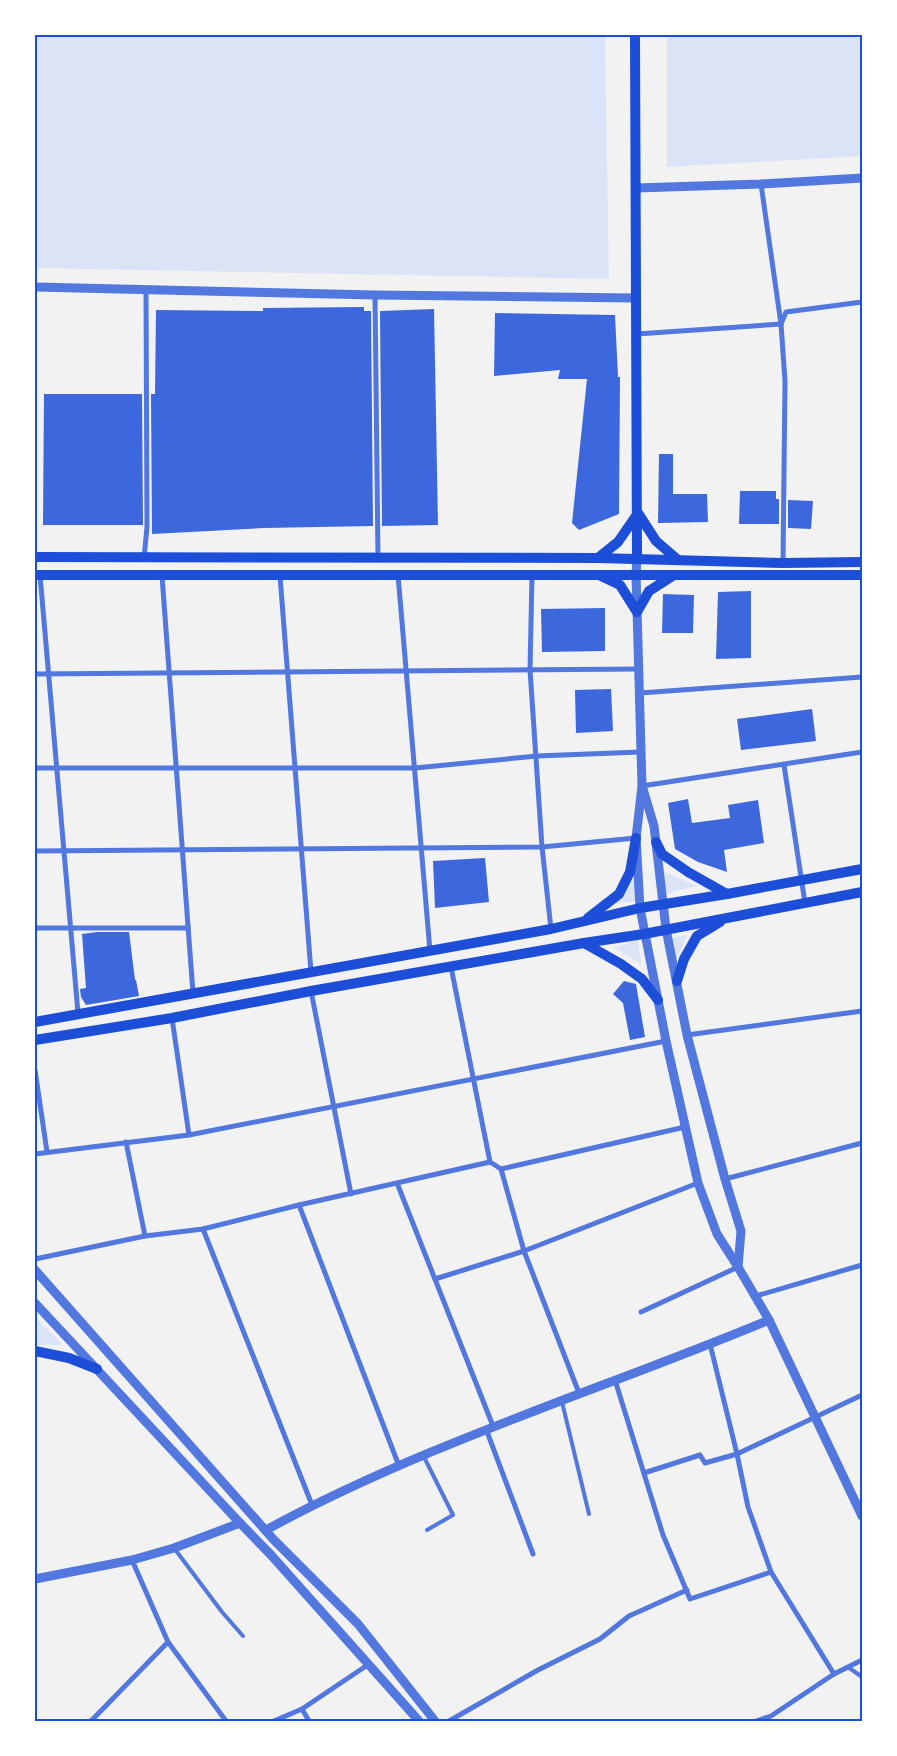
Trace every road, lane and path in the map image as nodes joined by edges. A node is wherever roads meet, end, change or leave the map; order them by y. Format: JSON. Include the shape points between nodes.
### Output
{"nodes":[{"id":1,"x":635,"y":35,"type":"edge"},
{"id":2,"x":862,"y":178,"type":"edge"},
{"id":3,"x":761,"y":184,"type":"junction"},
{"id":4,"x":636,"y":188,"type":"junction"},
{"id":5,"x":35,"y":287,"type":"edge"},
{"id":6,"x":146,"y":289,"type":"junction"},
{"id":7,"x":375,"y":295,"type":"junction"},
{"id":8,"x":636,"y":298,"type":"junction"},
{"id":9,"x":862,"y":302,"type":"edge"},
{"id":10,"x":781,"y":324,"type":"junction"},
{"id":11,"x":637,"y":334,"type":"junction"},
{"id":12,"x":638,"y":513,"type":"junction"},
{"id":13,"x":35,"y":557,"type":"edge"},
{"id":14,"x":144,"y":558,"type":"junction"},
{"id":15,"x":194,"y":558,"type":"junction"},
{"id":16,"x":378,"y":558,"type":"junction"},
{"id":17,"x":598,"y":558,"type":"junction"},
{"id":18,"x":637,"y":558,"type":"junction"},
{"id":19,"x":678,"y":560,"type":"junction"},
{"id":20,"x":862,"y":562,"type":"edge"},
{"id":21,"x":783,"y":563,"type":"junction"},
{"id":22,"x":532,"y":574,"type":"junction"},
{"id":23,"x":598,"y":574,"type":"junction"},
{"id":24,"x":636,"y":574,"type":"junction"},
{"id":25,"x":675,"y":574,"type":"junction"},
{"id":26,"x":38,"y":575,"type":"edge"},
{"id":27,"x":398,"y":575,"type":"junction"},
{"id":28,"x":862,"y":575,"type":"edge"},
{"id":29,"x":162,"y":576,"type":"junction"},
{"id":30,"x":195,"y":576,"type":"junction"},
{"id":31,"x":280,"y":576,"type":"junction"},
{"id":32,"x":637,"y":612,"type":"junction"},
{"id":33,"x":639,"y":669,"type":"junction"},
{"id":34,"x":530,"y":670,"type":"junction"},
{"id":35,"x":407,"y":671,"type":"junction"},
{"id":36,"x":288,"y":672,"type":"junction"},
{"id":37,"x":170,"y":673,"type":"junction"},
{"id":38,"x":35,"y":674,"type":"edge"},
{"id":39,"x":50,"y":674,"type":"junction"},
{"id":40,"x":862,"y":677,"type":"edge"},
{"id":41,"x":640,"y":694,"type":"junction"},
{"id":42,"x":640,"y":752,"type":"junction"},
{"id":43,"x":862,"y":752,"type":"edge"},
{"id":44,"x":537,"y":756,"type":"junction"},
{"id":45,"x":784,"y":765,"type":"junction"},
{"id":46,"x":35,"y":768,"type":"edge"},
{"id":47,"x":57,"y":768,"type":"junction"},
{"id":48,"x":177,"y":768,"type":"junction"},
{"id":49,"x":295,"y":768,"type":"junction"},
{"id":50,"x":414,"y":768,"type":"junction"},
{"id":51,"x":642,"y":786,"type":"junction"},
{"id":52,"x":636,"y":838,"type":"junction"},
{"id":53,"x":656,"y":842,"type":"junction"},
{"id":54,"x":542,"y":847,"type":"junction"},
{"id":55,"x":421,"y":848,"type":"junction"},
{"id":56,"x":302,"y":849,"type":"junction"},
{"id":57,"x":35,"y":851,"type":"edge"},
{"id":58,"x":64,"y":851,"type":"junction"},
{"id":59,"x":183,"y":851,"type":"junction"},
{"id":60,"x":862,"y":869,"type":"edge"},
{"id":61,"x":800,"y":881,"type":"junction"},
{"id":62,"x":862,"y":892,"type":"edge"},
{"id":63,"x":727,"y":894,"type":"junction"},
{"id":64,"x":805,"y":903,"type":"junction"},
{"id":65,"x":662,"y":904,"type":"junction"},
{"id":66,"x":640,"y":908,"type":"junction"},
{"id":67,"x":727,"y":918,"type":"junction"},
{"id":68,"x":584,"y":922,"type":"junction"},
{"id":69,"x":71,"y":927,"type":"junction"},
{"id":70,"x":35,"y":928,"type":"edge"},
{"id":71,"x":188,"y":928,"type":"junction"},
{"id":72,"x":551,"y":929,"type":"junction"},
{"id":73,"x":666,"y":929,"type":"junction"},
{"id":74,"x":644,"y":934,"type":"junction"},
{"id":75,"x":584,"y":943,"type":"junction"},
{"id":76,"x":430,"y":950,"type":"junction"},
{"id":77,"x":451,"y":966,"type":"junction"},
{"id":78,"x":311,"y":972,"type":"junction"},
{"id":79,"x":677,"y":981,"type":"junction"},
{"id":80,"x":311,"y":991,"type":"junction"},
{"id":81,"x":193,"y":993,"type":"junction"},
{"id":82,"x":658,"y":1000,"type":"junction"},
{"id":83,"x":862,"y":1011,"type":"edge"},
{"id":84,"x":78,"y":1014,"type":"junction"},
{"id":85,"x":172,"y":1018,"type":"junction"},
{"id":86,"x":35,"y":1022,"type":"edge"},
{"id":87,"x":687,"y":1035,"type":"junction"},
{"id":88,"x":35,"y":1040,"type":"edge"},
{"id":89,"x":666,"y":1041,"type":"junction"},
{"id":90,"x":35,"y":1070,"type":"edge"},
{"id":91,"x":473,"y":1078,"type":"junction"},
{"id":92,"x":333,"y":1106,"type":"junction"},
{"id":93,"x":685,"y":1127,"type":"junction"},
{"id":94,"x":189,"y":1134,"type":"junction"},
{"id":95,"x":126,"y":1142,"type":"junction"},
{"id":96,"x":862,"y":1143,"type":"edge"},
{"id":97,"x":47,"y":1152,"type":"junction"},
{"id":98,"x":35,"y":1154,"type":"edge"},
{"id":99,"x":490,"y":1162,"type":"junction"},
{"id":100,"x":501,"y":1169,"type":"junction"},
{"id":101,"x":725,"y":1179,"type":"junction"},
{"id":102,"x":397,"y":1183,"type":"junction"},
{"id":103,"x":698,"y":1183,"type":"junction"},
{"id":104,"x":351,"y":1194,"type":"junction"},
{"id":105,"x":300,"y":1205,"type":"junction"},
{"id":106,"x":203,"y":1229,"type":"junction"},
{"id":107,"x":146,"y":1236,"type":"junction"},
{"id":108,"x":524,"y":1251,"type":"junction"},
{"id":109,"x":35,"y":1259,"type":"edge"},
{"id":110,"x":862,"y":1264,"type":"edge"},
{"id":111,"x":738,"y":1267,"type":"junction"},
{"id":112,"x":35,"y":1270,"type":"edge"},
{"id":113,"x":435,"y":1279,"type":"junction"},
{"id":114,"x":756,"y":1296,"type":"junction"},
{"id":115,"x":35,"y":1304,"type":"edge"},
{"id":116,"x":641,"y":1312,"type":"dead end"},
{"id":117,"x":769,"y":1320,"type":"junction"},
{"id":118,"x":710,"y":1344,"type":"junction"},
{"id":119,"x":35,"y":1352,"type":"edge"},
{"id":120,"x":97,"y":1369,"type":"junction"},
{"id":121,"x":614,"y":1380,"type":"junction"},
{"id":122,"x":579,"y":1393,"type":"junction"},
{"id":123,"x":862,"y":1396,"type":"edge"},
{"id":124,"x":562,"y":1400,"type":"junction"},
{"id":125,"x":816,"y":1417,"type":"junction"},
{"id":126,"x":490,"y":1427,"type":"junction"},
{"id":127,"x":737,"y":1454,"type":"junction"},
{"id":128,"x":423,"y":1455,"type":"junction"},
{"id":129,"x":399,"y":1466,"type":"junction"},
{"id":130,"x":644,"y":1473,"type":"junction"},
{"id":131,"x":312,"y":1505,"type":"junction"},
{"id":132,"x":589,"y":1514,"type":"dead end"},
{"id":133,"x":862,"y":1516,"type":"edge"},
{"id":134,"x":240,"y":1523,"type":"junction"},
{"id":135,"x":266,"y":1530,"type":"junction"},
{"id":136,"x":427,"y":1530,"type":"dead end"},
{"id":137,"x":174,"y":1548,"type":"junction"},
{"id":138,"x":533,"y":1554,"type":"dead end"},
{"id":139,"x":132,"y":1560,"type":"junction"},
{"id":140,"x":771,"y":1572,"type":"junction"},
{"id":141,"x":35,"y":1580,"type":"edge"},
{"id":142,"x":686,"y":1590,"type":"junction"},
{"id":143,"x":358,"y":1624,"type":"junction"},
{"id":144,"x":243,"y":1636,"type":"dead end"},
{"id":145,"x":344,"y":1636,"type":"junction"},
{"id":146,"x":168,"y":1642,"type":"junction"},
{"id":147,"x":862,"y":1660,"type":"edge"},
{"id":148,"x":369,"y":1664,"type":"junction"},
{"id":149,"x":848,"y":1667,"type":"junction"},
{"id":150,"x":834,"y":1674,"type":"junction"},
{"id":151,"x":862,"y":1677,"type":"edge"},
{"id":152,"x":302,"y":1708,"type":"junction"},
{"id":153,"x":771,"y":1716,"type":"junction"},
{"id":154,"x":91,"y":1721,"type":"edge"},
{"id":155,"x":226,"y":1721,"type":"edge"},
{"id":156,"x":274,"y":1721,"type":"edge"},
{"id":157,"x":309,"y":1721,"type":"edge"},
{"id":158,"x":418,"y":1721,"type":"edge"},
{"id":159,"x":435,"y":1721,"type":"edge"},
{"id":160,"x":449,"y":1721,"type":"edge"},
{"id":161,"x":756,"y":1721,"type":"edge"},
{"id":162,"x":775,"y":1721,"type":"edge"}],
"edges":[{"from":1,"to":4,"type":"main road"},
{"from":2,"to":3,"type":"street"},
{"from":3,"to":4,"type":"street"},
{"from":3,"to":10,"type":"street"},
{"from":4,"to":8,"type":"main road"},
{"from":5,"to":6,"type":"street"},
{"from":6,"to":7,"type":"street"},
{"from":6,"to":14,"type":"street","via":[[147,527]]},
{"from":7,"to":8,"type":"street"},
{"from":7,"to":16,"type":"street"},
{"from":8,"to":11,"type":"main road"},
{"from":9,"to":10,"type":"street","via":[[786,312]]},
{"from":10,"to":11,"type":"street"},
{"from":10,"to":21,"type":"street","via":[[785,380]]},
{"from":11,"to":12,"type":"main road"},
{"from":12,"to":17,"type":"main road","via":[[618,542]]},
{"from":12,"to":18,"type":"main road"},
{"from":12,"to":19,"type":"main road","via":[[656,541]]},
{"from":13,"to":14,"type":"main road"},
{"from":14,"to":15,"type":"main road"},
{"from":15,"to":16,"type":"main road"},
{"from":15,"to":30,"type":"main road"},
{"from":16,"to":17,"type":"main road"},
{"from":17,"to":18,"type":"main road"},
{"from":18,"to":19,"type":"main road"},
{"from":18,"to":24,"type":"street"},
{"from":19,"to":21,"type":"main road"},
{"from":20,"to":21,"type":"main road"},
{"from":22,"to":23,"type":"main road"},
{"from":22,"to":27,"type":"main road"},
{"from":22,"to":34,"type":"street"},
{"from":23,"to":24,"type":"main road"},
{"from":23,"to":32,"type":"main road","via":[[620,585]]},
{"from":24,"to":25,"type":"main road"},
{"from":24,"to":32,"type":"street"},
{"from":25,"to":28,"type":"main road"},
{"from":25,"to":32,"type":"main road","via":[[649,591]]},
{"from":26,"to":29,"type":"main road"},
{"from":26,"to":39,"type":"street"},
{"from":27,"to":31,"type":"main road"},
{"from":27,"to":35,"type":"street"},
{"from":29,"to":30,"type":"main road"},
{"from":29,"to":37,"type":"street"},
{"from":30,"to":31,"type":"main road"},
{"from":31,"to":36,"type":"street"},
{"from":32,"to":33,"type":"street"},
{"from":33,"to":34,"type":"street"},
{"from":33,"to":41,"type":"street"},
{"from":34,"to":35,"type":"street"},
{"from":34,"to":44,"type":"street"},
{"from":35,"to":36,"type":"street"},
{"from":35,"to":50,"type":"street"},
{"from":36,"to":37,"type":"street"},
{"from":36,"to":49,"type":"street"},
{"from":37,"to":39,"type":"street"},
{"from":37,"to":48,"type":"street"},
{"from":38,"to":39,"type":"street"},
{"from":39,"to":47,"type":"street"},
{"from":40,"to":41,"type":"street"},
{"from":41,"to":42,"type":"street"},
{"from":42,"to":44,"type":"street"},
{"from":42,"to":51,"type":"street"},
{"from":43,"to":45,"type":"street"},
{"from":44,"to":50,"type":"street"},
{"from":44,"to":54,"type":"street"},
{"from":45,"to":51,"type":"street"},
{"from":45,"to":61,"type":"street"},
{"from":46,"to":47,"type":"street"},
{"from":47,"to":48,"type":"street"},
{"from":47,"to":58,"type":"street"},
{"from":48,"to":49,"type":"street"},
{"from":48,"to":59,"type":"street"},
{"from":49,"to":50,"type":"street"},
{"from":49,"to":56,"type":"street"},
{"from":50,"to":55,"type":"street"},
{"from":51,"to":52,"type":"street"},
{"from":51,"to":53,"type":"street"},
{"from":52,"to":54,"type":"street"},
{"from":52,"to":66,"type":"street"},
{"from":52,"to":68,"type":"main road","via":[[630,872],[620,894]]},
{"from":53,"to":63,"type":"main road","via":[[662,854]]},
{"from":53,"to":65,"type":"street"},
{"from":54,"to":55,"type":"street"},
{"from":54,"to":72,"type":"street"},
{"from":55,"to":56,"type":"street"},
{"from":55,"to":76,"type":"street"},
{"from":56,"to":59,"type":"street"},
{"from":56,"to":78,"type":"street"},
{"from":57,"to":58,"type":"street"},
{"from":58,"to":59,"type":"street"},
{"from":58,"to":69,"type":"street"},
{"from":59,"to":71,"type":"street"},
{"from":60,"to":61,"type":"main road"},
{"from":61,"to":63,"type":"main road"},
{"from":61,"to":64,"type":"street"},
{"from":62,"to":64,"type":"main road"},
{"from":63,"to":65,"type":"main road"},
{"from":64,"to":67,"type":"main road"},
{"from":65,"to":66,"type":"main road"},
{"from":65,"to":73,"type":"street"},
{"from":66,"to":68,"type":"main road"},
{"from":66,"to":74,"type":"street"},
{"from":67,"to":73,"type":"main road"},
{"from":67,"to":79,"type":"main road","via":[[696,936]]},
{"from":68,"to":72,"type":"main road"},
{"from":69,"to":70,"type":"street"},
{"from":69,"to":71,"type":"street"},
{"from":69,"to":84,"type":"street"},
{"from":71,"to":81,"type":"street"},
{"from":72,"to":76,"type":"main road"},
{"from":73,"to":74,"type":"main road"},
{"from":73,"to":79,"type":"street"},
{"from":74,"to":75,"type":"main road"},
{"from":74,"to":82,"type":"street"},
{"from":75,"to":77,"type":"main road"},
{"from":75,"to":82,"type":"main road","via":[[642,979]]},
{"from":76,"to":78,"type":"main road"},
{"from":77,"to":80,"type":"main road"},
{"from":77,"to":91,"type":"street"},
{"from":78,"to":81,"type":"main road"},
{"from":79,"to":87,"type":"street"},
{"from":80,"to":85,"type":"main road"},
{"from":80,"to":92,"type":"street"},
{"from":81,"to":84,"type":"main road"},
{"from":82,"to":89,"type":"street"},
{"from":83,"to":87,"type":"street"},
{"from":84,"to":86,"type":"main road"},
{"from":85,"to":88,"type":"main road"},
{"from":85,"to":94,"type":"street"},
{"from":87,"to":101,"type":"street"},
{"from":89,"to":91,"type":"street"},
{"from":89,"to":93,"type":"street"},
{"from":90,"to":97,"type":"street"},
{"from":91,"to":92,"type":"street"},
{"from":91,"to":99,"type":"street"},
{"from":92,"to":94,"type":"street"},
{"from":92,"to":104,"type":"street"},
{"from":93,"to":100,"type":"street"},
{"from":93,"to":103,"type":"street"},
{"from":94,"to":95,"type":"street"},
{"from":95,"to":97,"type":"street"},
{"from":95,"to":107,"type":"street"},
{"from":96,"to":101,"type":"street"},
{"from":97,"to":98,"type":"street"},
{"from":99,"to":100,"type":"street"},
{"from":99,"to":102,"type":"street"},
{"from":100,"to":108,"type":"street"},
{"from":101,"to":111,"type":"street","via":[[741,1231]]},
{"from":102,"to":104,"type":"street"},
{"from":102,"to":113,"type":"street"},
{"from":103,"to":108,"type":"street"},
{"from":103,"to":111,"type":"street","via":[[717,1234]]},
{"from":104,"to":105,"type":"street"},
{"from":105,"to":106,"type":"street"},
{"from":105,"to":129,"type":"street"},
{"from":106,"to":107,"type":"street"},
{"from":106,"to":131,"type":"street"},
{"from":107,"to":109,"type":"street"},
{"from":108,"to":113,"type":"street"},
{"from":108,"to":122,"type":"street"},
{"from":110,"to":114,"type":"street"},
{"from":111,"to":114,"type":"street"},
{"from":111,"to":116,"type":"street"},
{"from":112,"to":135,"type":"street"},
{"from":113,"to":126,"type":"street"},
{"from":114,"to":117,"type":"street"},
{"from":115,"to":120,"type":"street"},
{"from":117,"to":118,"type":"street"},
{"from":117,"to":125,"type":"street"},
{"from":118,"to":121,"type":"street"},
{"from":118,"to":127,"type":"street"},
{"from":119,"to":120,"type":"main road","via":[[69,1358]]},
{"from":120,"to":134,"type":"street"},
{"from":121,"to":122,"type":"street"},
{"from":121,"to":130,"type":"street"},
{"from":122,"to":124,"type":"street"},
{"from":123,"to":125,"type":"street"},
{"from":124,"to":126,"type":"street"},
{"from":124,"to":132,"type":"lane"},
{"from":125,"to":127,"type":"street"},
{"from":125,"to":133,"type":"street"},
{"from":126,"to":128,"type":"street"},
{"from":126,"to":138,"type":"street"},
{"from":127,"to":130,"type":"street","via":[[705,1463],[700,1455]]},
{"from":127,"to":140,"type":"street","via":[[748,1507]]},
{"from":128,"to":129,"type":"street"},
{"from":128,"to":136,"type":"lane","via":[[453,1514]]},
{"from":129,"to":131,"type":"street"},
{"from":130,"to":142,"type":"street","via":[[663,1535]]},
{"from":131,"to":135,"type":"street"},
{"from":134,"to":137,"type":"street"},
{"from":134,"to":145,"type":"street"},
{"from":135,"to":143,"type":"street"},
{"from":137,"to":139,"type":"street"},
{"from":137,"to":144,"type":"lane"},
{"from":139,"to":141,"type":"street"},
{"from":139,"to":146,"type":"street"},
{"from":140,"to":142,"type":"street","via":[[690,1600]]},
{"from":140,"to":150,"type":"street"},
{"from":142,"to":160,"type":"street","via":[[629,1616],[600,1639]]},
{"from":143,"to":145,"type":"street"},
{"from":143,"to":159,"type":"street"},
{"from":145,"to":148,"type":"street"},
{"from":146,"to":154,"type":"street"},
{"from":146,"to":155,"type":"street"},
{"from":147,"to":149,"type":"street"},
{"from":148,"to":152,"type":"street"},
{"from":148,"to":158,"type":"street"},
{"from":149,"to":150,"type":"street"},
{"from":149,"to":151,"type":"lane"},
{"from":150,"to":153,"type":"street"},
{"from":152,"to":156,"type":"street"},
{"from":152,"to":157,"type":"street"},
{"from":153,"to":161,"type":"street"},
{"from":153,"to":162,"type":"street"}]}
